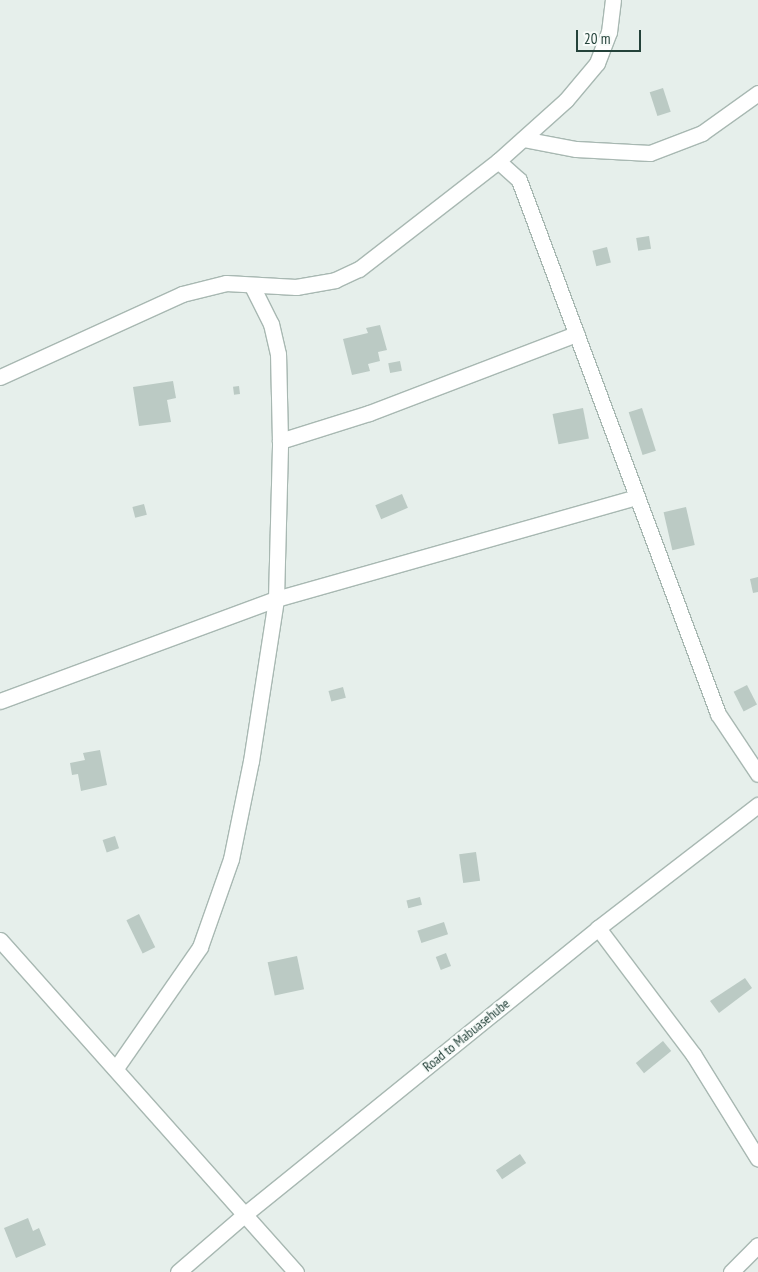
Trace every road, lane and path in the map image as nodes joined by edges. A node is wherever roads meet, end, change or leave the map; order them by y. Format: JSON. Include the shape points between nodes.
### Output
{"nodes":[{"id":1,"x":615,"y":1,"type":"edge"},
{"id":2,"x":758,"y":93,"type":"edge"},
{"id":3,"x":523,"y":139,"type":"junction"},
{"id":4,"x":498,"y":161,"type":"junction"},
{"id":5,"x":252,"y":286,"type":"junction"},
{"id":6,"x":576,"y":334,"type":"junction"},
{"id":7,"x":0,"y":378,"type":"edge"},
{"id":8,"x":280,"y":441,"type":"junction"},
{"id":9,"x":636,"y":497,"type":"junction"},
{"id":10,"x":276,"y":599,"type":"junction"},
{"id":11,"x":0,"y":701,"type":"edge"},
{"id":12,"x":758,"y":774,"type":"edge"},
{"id":13,"x":758,"y":805,"type":"edge"},
{"id":14,"x":598,"y":928,"type":"junction"},
{"id":15,"x":0,"y":940,"type":"edge"},
{"id":16,"x":116,"y":1068,"type":"junction"},
{"id":17,"x":758,"y":1160,"type":"edge"},
{"id":18,"x":244,"y":1215,"type":"junction"},
{"id":19,"x":758,"y":1245,"type":"edge"},
{"id":20,"x":178,"y":1272,"type":"edge"},
{"id":21,"x":296,"y":1272,"type":"edge"},
{"id":22,"x":731,"y":1272,"type":"edge"}],
"edges":[{"from":1,"to":3,"type":"street","via":[[609,32],[597,63],[566,100]]},
{"from":2,"to":3,"type":"street","via":[[702,133],[650,153],[576,149]]},
{"from":3,"to":4,"type":"street"},
{"from":4,"to":5,"type":"street","via":[[359,269],[335,280],[296,287]]},
{"from":4,"to":6,"type":"street","via":[[519,180]]},
{"from":5,"to":7,"type":"street","via":[[226,283],[182,294]]},
{"from":5,"to":8,"type":"street","via":[[272,324],[278,354]]},
{"from":6,"to":8,"type":"street","via":[[368,412]]},
{"from":6,"to":9,"type":"street"},
{"from":8,"to":10,"type":"street"},
{"from":9,"to":10,"type":"street"},
{"from":9,"to":12,"type":"street","via":[[718,714]]},
{"from":10,"to":11,"type":"street"},
{"from":10,"to":16,"type":"street","via":[[251,761],[231,859],[212,918],[200,947],[176,985]]},
{"from":13,"to":14,"type":"street","name":"Road to Mabuasehube"},
{"from":14,"to":17,"type":"street","via":[[692,1054]]},
{"from":14,"to":18,"type":"street","name":"Road to Mabuasehube"},
{"from":15,"to":16,"type":"street"},
{"from":16,"to":18,"type":"street"},
{"from":18,"to":20,"type":"street","name":"Road to Mabuasehube"},
{"from":18,"to":21,"type":"street"},
{"from":19,"to":22,"type":"street"}]}
